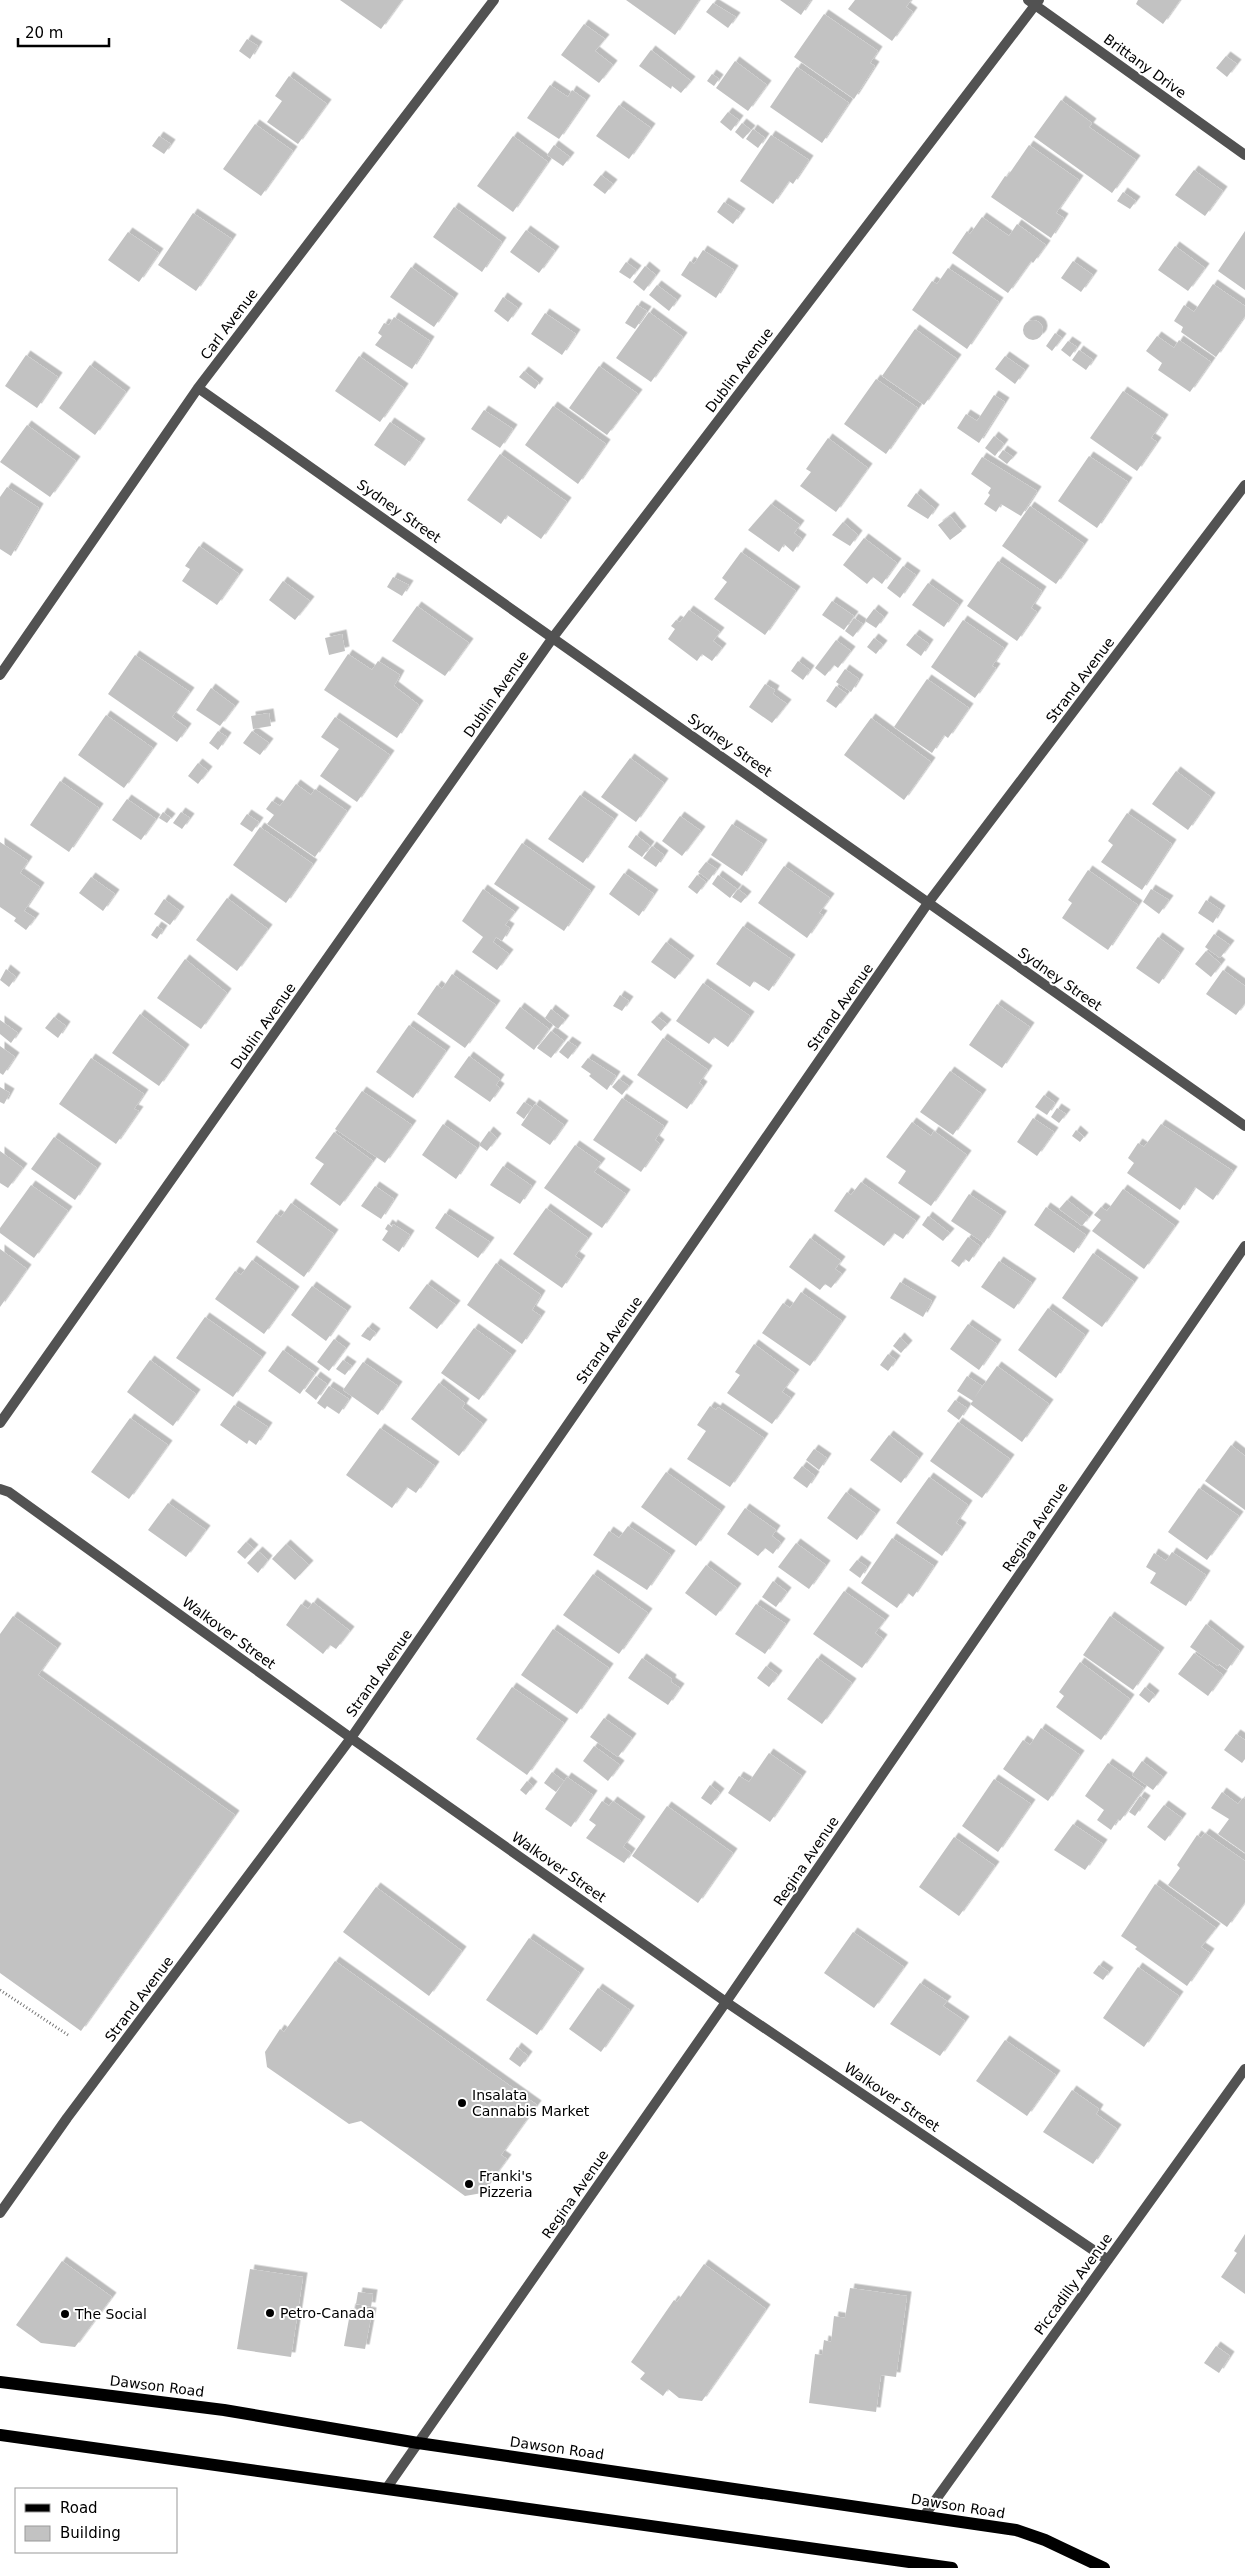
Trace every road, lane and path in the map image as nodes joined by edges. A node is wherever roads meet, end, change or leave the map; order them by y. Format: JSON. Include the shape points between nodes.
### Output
{"nodes":[{"id":1,"x":494,"y":0,"type":"edge"},
{"id":2,"x":1034,"y":2,"type":"edge"},
{"id":3,"x":1245,"y":155,"type":"edge"},
{"id":4,"x":198,"y":388,"type":"junction"},
{"id":5,"x":1245,"y":485,"type":"edge"},
{"id":6,"x":554,"y":636,"type":"junction"},
{"id":7,"x":0,"y":675,"type":"edge"},
{"id":8,"x":928,"y":903,"type":"junction"},
{"id":9,"x":1245,"y":1126,"type":"edge"},
{"id":10,"x":1245,"y":1246,"type":"edge"},
{"id":11,"x":0,"y":1423,"type":"edge"},
{"id":12,"x":0,"y":1489,"type":"edge"},
{"id":13,"x":351,"y":1738,"type":"junction"},
{"id":14,"x":0,"y":1990,"type":"edge"},
{"id":15,"x":726,"y":2002,"type":"junction"},
{"id":16,"x":68,"y":2035,"type":"dead end"},
{"id":17,"x":1245,"y":2069,"type":"edge"},
{"id":18,"x":0,"y":2213,"type":"edge"},
{"id":19,"x":1108,"y":2260,"type":"junction"},
{"id":20,"x":0,"y":2382,"type":"edge"},
{"id":21,"x":0,"y":2435,"type":"edge"},
{"id":22,"x":418,"y":2444,"type":"junction"},
{"id":23,"x":386,"y":2489,"type":"junction"},
{"id":24,"x":924,"y":2516,"type":"junction"},
{"id":25,"x":952,"y":2568,"type":"edge"},
{"id":26,"x":1104,"y":2568,"type":"edge"}],
"edges":[{"from":1,"to":4,"type":"street","name":"Carl Avenue"},
{"from":2,"to":3,"type":"street","name":"Brittany Drive"},
{"from":2,"to":6,"type":"street","name":"Dublin Avenue"},
{"from":4,"to":6,"type":"street","name":"Sydney Street"},
{"from":4,"to":7,"type":"street","name":"Carl Avenue"},
{"from":5,"to":8,"type":"street","name":"Strand Avenue"},
{"from":6,"to":8,"type":"street","name":"Sydney Street"},
{"from":6,"to":11,"type":"street","name":"Dublin Avenue"},
{"from":8,"to":9,"type":"street","name":"Sydney Street"},
{"from":8,"to":13,"type":"street","name":"Strand Avenue"},
{"from":10,"to":15,"type":"street","name":"Regina Avenue"},
{"from":12,"to":13,"type":"street","name":"Walkover Street","via":[[9,1492]]},
{"from":13,"to":15,"type":"street","name":"Walkover Street"},
{"from":13,"to":18,"type":"street","name":"Strand Avenue","via":[[67,2118]]},
{"from":14,"to":16,"type":"path"},
{"from":15,"to":19,"type":"street","name":"Walkover Street"},
{"from":15,"to":22,"type":"street","name":"Regina Avenue"},
{"from":17,"to":19,"type":"street","name":"Piccadilly Avenue"},
{"from":19,"to":24,"type":"street","name":"Piccadilly Avenue"},
{"from":20,"to":22,"type":"main road","name":"Dawson Road","via":[[224,2410]]},
{"from":21,"to":23,"type":"main road"},
{"from":22,"to":23,"type":"street","name":"Regina Avenue"},
{"from":22,"to":24,"type":"main road","name":"Dawson Road"},
{"from":23,"to":25,"type":"main road"},
{"from":24,"to":26,"type":"main road","name":"Dawson Road","via":[[1016,2530]]}]}
